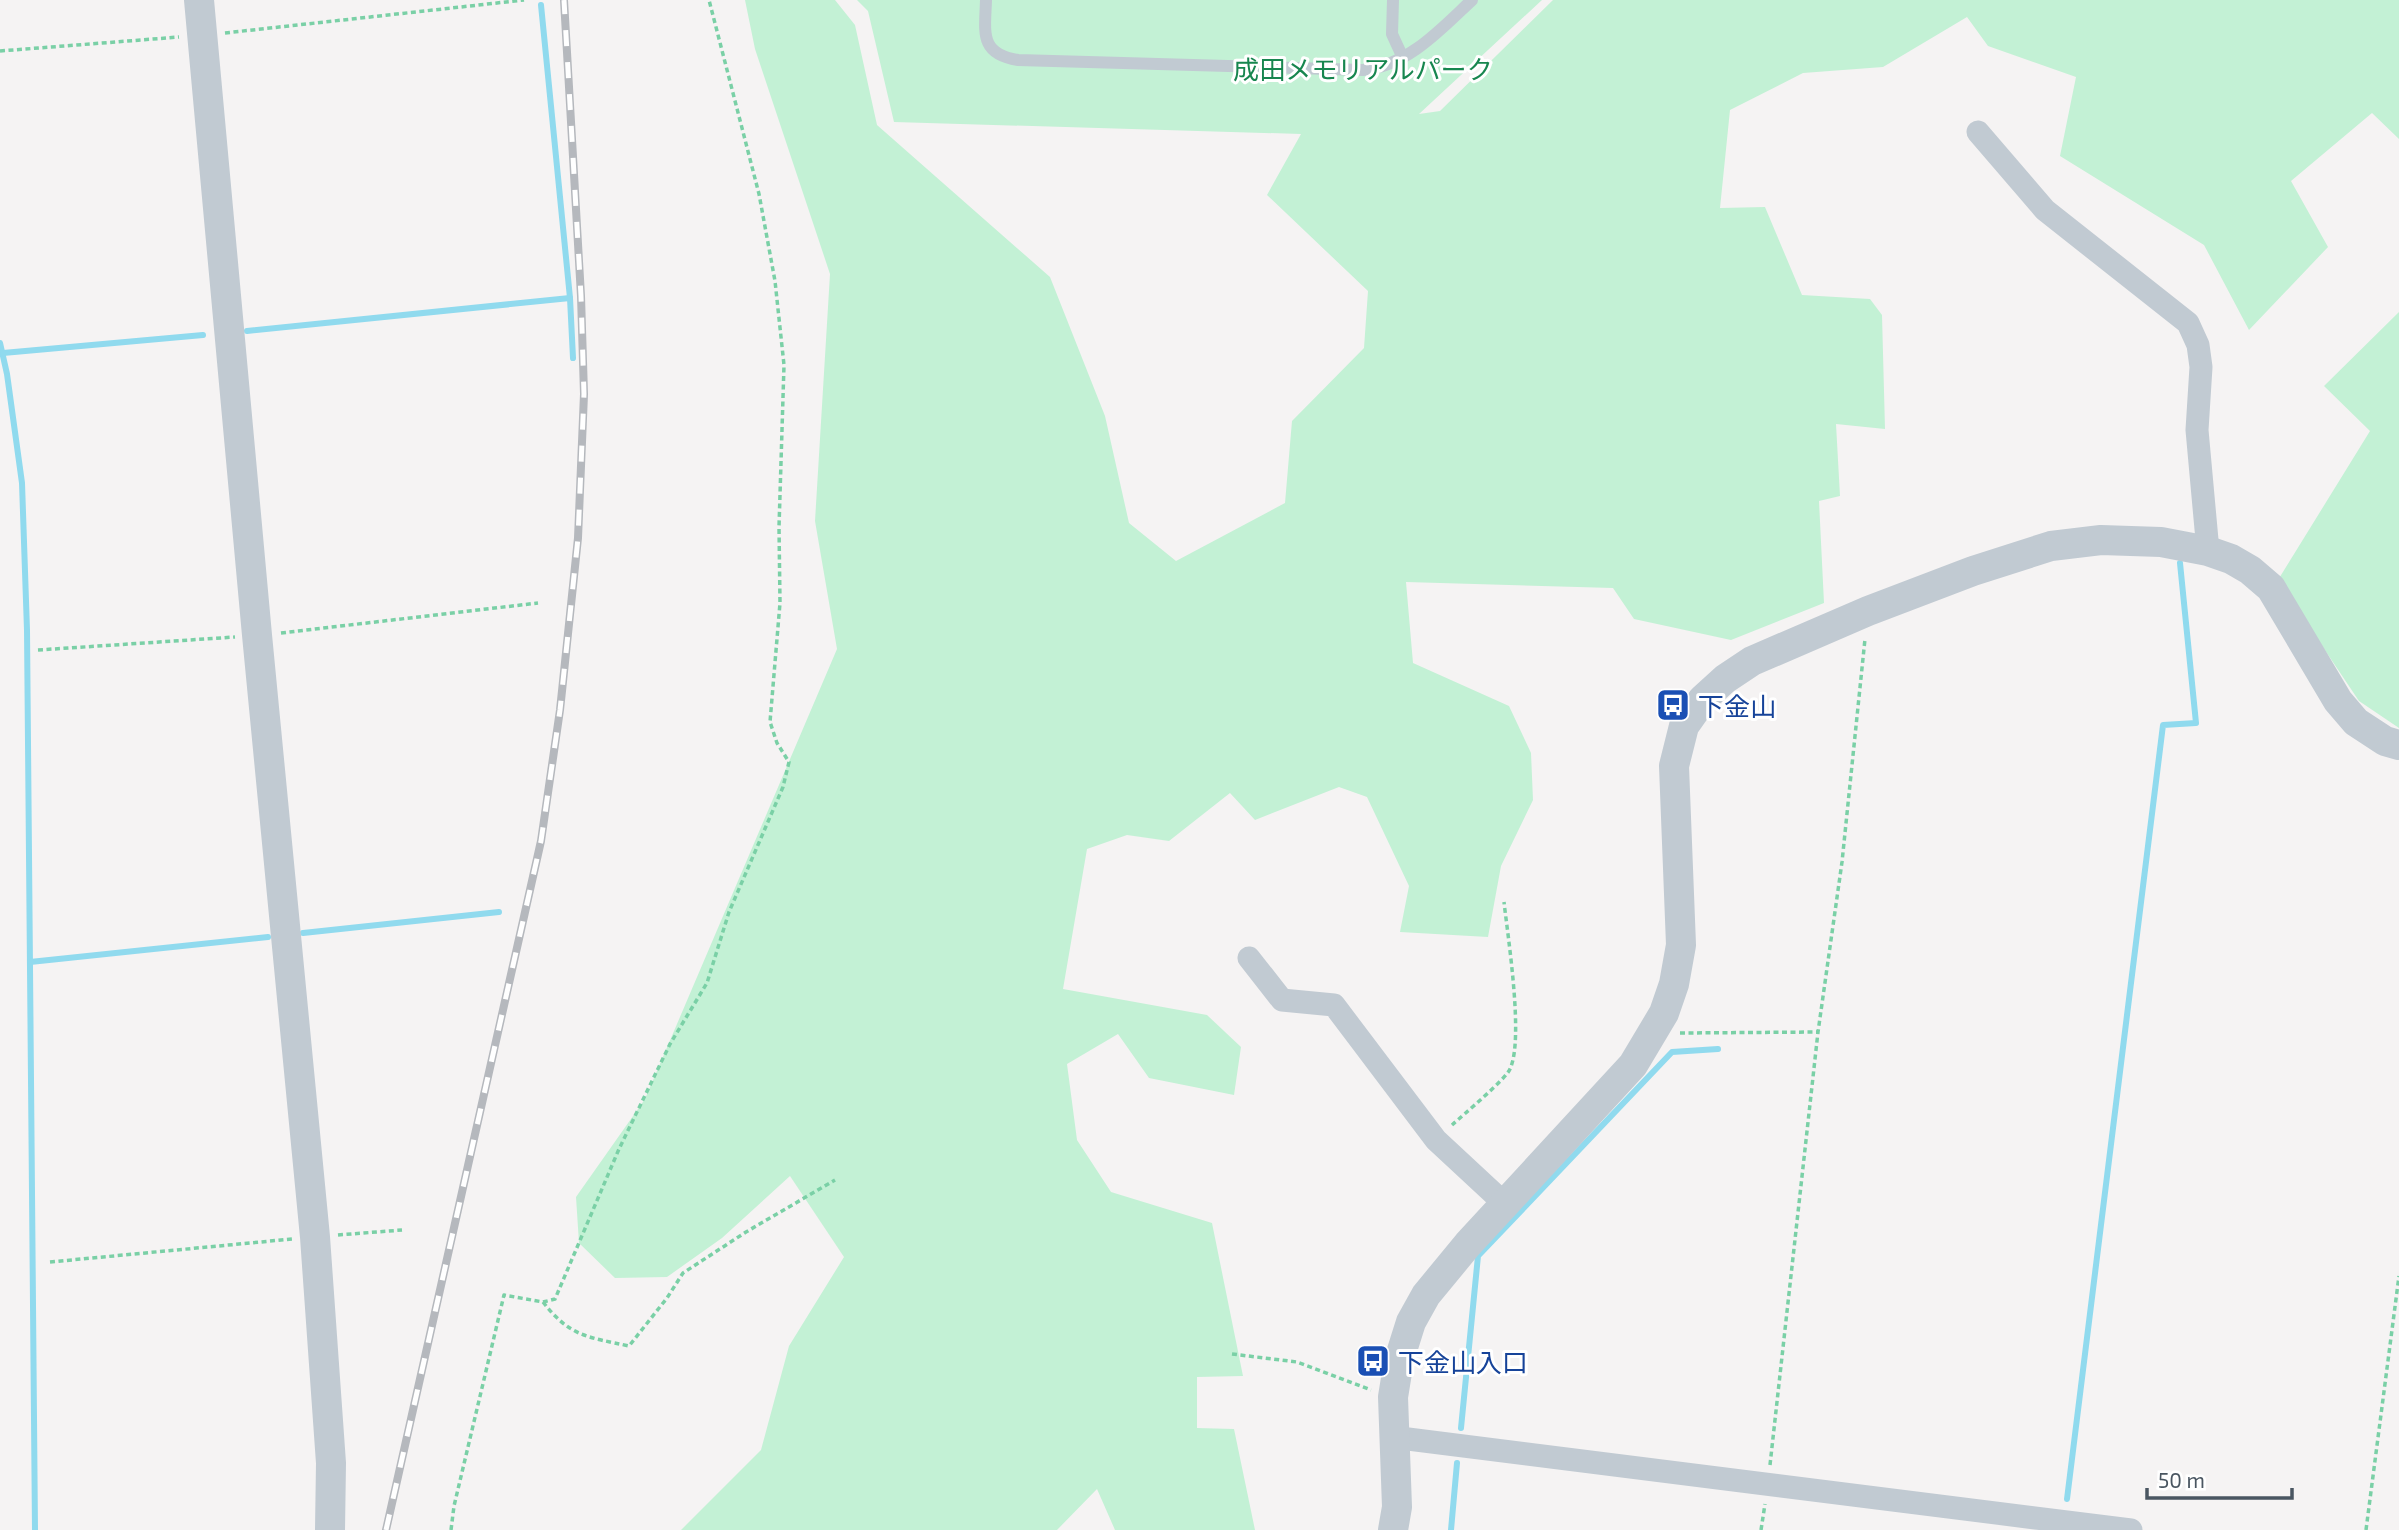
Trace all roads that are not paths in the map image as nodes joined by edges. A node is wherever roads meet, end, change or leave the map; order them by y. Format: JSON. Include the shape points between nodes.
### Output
{"nodes":[{"id":1,"x":199,"y":0,"type":"edge"},
{"id":2,"x":986,"y":0,"type":"edge"},
{"id":3,"x":1393,"y":0,"type":"edge"},
{"id":4,"x":1472,"y":0,"type":"edge"},
{"id":5,"x":1403,"y":58,"type":"junction"},
{"id":6,"x":1978,"y":132,"type":"dead end"},
{"id":7,"x":2208,"y":551,"type":"junction"},
{"id":8,"x":2399,"y":745,"type":"edge"},
{"id":9,"x":1249,"y":958,"type":"dead end"},
{"id":10,"x":1506,"y":1205,"type":"junction"},
{"id":11,"x":1394,"y":1440,"type":"junction"},
{"id":12,"x":330,"y":1530,"type":"edge"},
{"id":13,"x":1394,"y":1530,"type":"edge"},
{"id":14,"x":2131,"y":1530,"type":"edge"}],
"edges":[{"from":1,"to":12,"type":"street","via":[[315,1237],[331,1463]]},
{"from":2,"to":5,"type":"lane","via":[[985,36],[991,49],[1001,57],[1018,60],[1363,71],[1381,69]]},
{"from":3,"to":5,"type":"lane","via":[[1392,34]]},
{"from":4,"to":5,"type":"lane"},
{"from":6,"to":7,"type":"street","via":[[2045,211],[2188,323],[2201,367],[2197,430]]},
{"from":7,"to":8,"type":"street","via":[[2250,570],[2271,589],[2338,701],[2356,722]]},
{"from":7,"to":10,"type":"street","via":[[2101,540],[2051,546],[1868,611],[1752,661],[1724,679],[1684,726],[1674,766],[1681,945],[1664,1013],[1633,1065]]},
{"from":9,"to":10,"type":"street","via":[[1282,1000],[1334,1005],[1436,1140]]},
{"from":10,"to":11,"type":"street","via":[[1426,1295],[1410,1322],[1393,1397]]},
{"from":11,"to":13,"type":"street"},
{"from":11,"to":14,"type":"street"}]}
